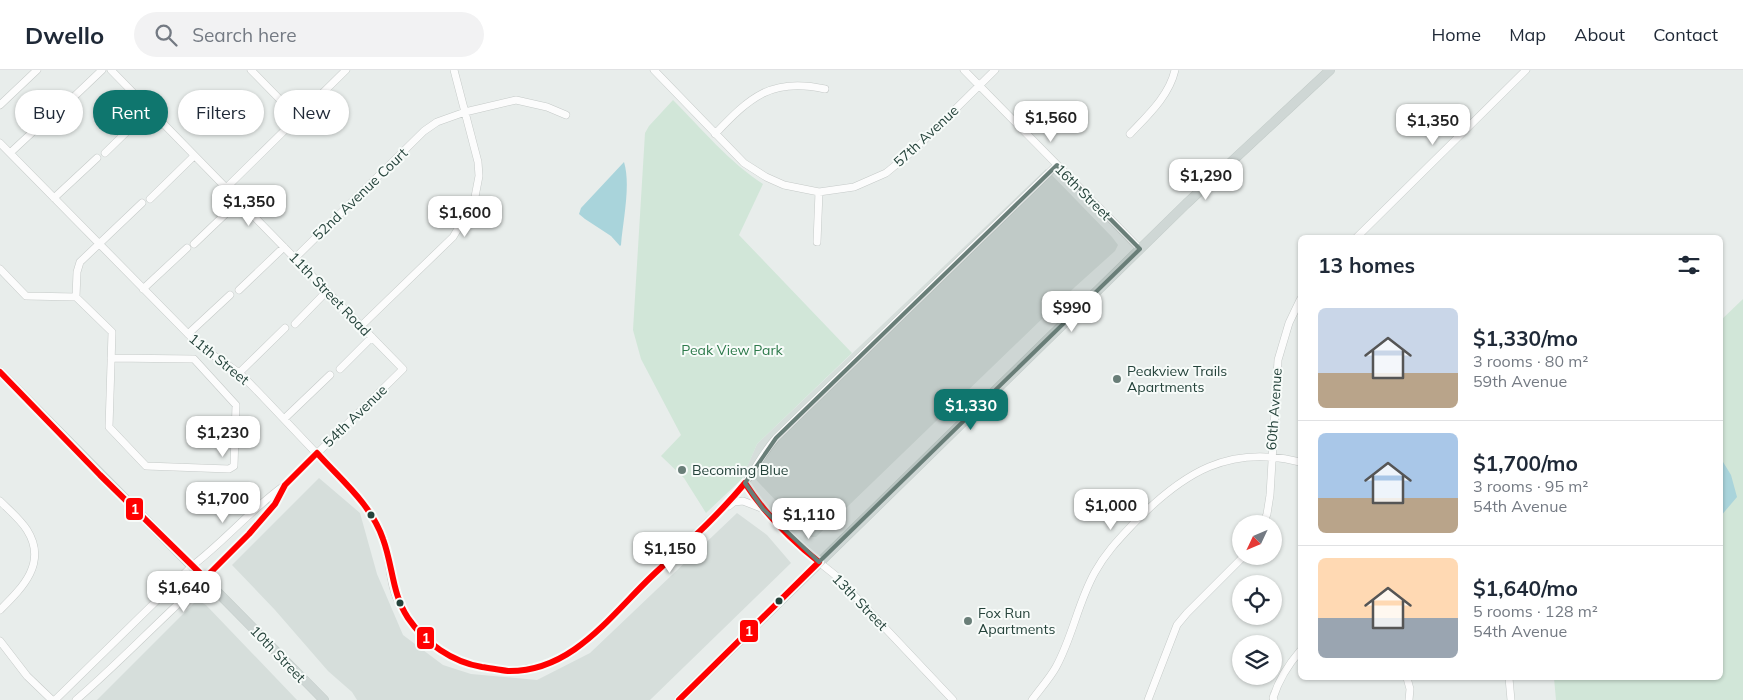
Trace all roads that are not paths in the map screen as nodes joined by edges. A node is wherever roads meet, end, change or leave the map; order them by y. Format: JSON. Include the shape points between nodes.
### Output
{"nodes":[{"id":1,"x":37,"y":70,"type":"edge"},
{"id":2,"x":102,"y":70,"type":"edge"},
{"id":3,"x":111,"y":70,"type":"edge"},
{"id":4,"x":251,"y":70,"type":"edge"},
{"id":5,"x":346,"y":70,"type":"edge"},
{"id":6,"x":454,"y":70,"type":"edge"},
{"id":7,"x":654,"y":70,"type":"edge"},
{"id":8,"x":964,"y":70,"type":"edge"},
{"id":9,"x":994,"y":70,"type":"edge"},
{"id":10,"x":1175,"y":70,"type":"edge"},
{"id":11,"x":1330,"y":70,"type":"edge"},
{"id":12,"x":1526,"y":70,"type":"edge"},
{"id":13,"x":979,"y":86,"type":"junction"},
{"id":14,"x":825,"y":89,"type":"dead end"},
{"id":15,"x":80,"y":90,"type":"edge"},
{"id":16,"x":130,"y":90,"type":"edge"},
{"id":17,"x":325,"y":90,"type":"edge"},
{"id":18,"x":274,"y":94,"type":"edge"},
{"id":19,"x":0,"y":105,"type":"edge"},
{"id":20,"x":465,"y":112,"type":"junction"},
{"id":21,"x":566,"y":115,"type":"dead end"},
{"id":22,"x":168,"y":129,"type":"edge"},
{"id":23,"x":715,"y":134,"type":"junction"},
{"id":24,"x":1130,"y":134,"type":"dead end"},
{"id":25,"x":29,"y":135,"type":"edge"},
{"id":26,"x":124,"y":135,"type":"edge"},
{"id":27,"x":279,"y":135,"type":"edge"},
{"id":28,"x":0,"y":143,"type":"edge"},
{"id":29,"x":10,"y":153,"type":"junction"},
{"id":30,"x":105,"y":153,"type":"dead end"},
{"id":31,"x":194,"y":156,"type":"junction"},
{"id":32,"x":97,"y":158,"type":"dead end"},
{"id":33,"x":1057,"y":165,"type":"junction"},
{"id":34,"x":226,"y":188,"type":"junction"},
{"id":35,"x":820,"y":192,"type":"junction"},
{"id":36,"x":54,"y":198,"type":"junction"},
{"id":37,"x":150,"y":199,"type":"dead end"},
{"id":38,"x":238,"y":201,"type":"junction"},
{"id":39,"x":142,"y":203,"type":"dead end"},
{"id":40,"x":1359,"y":235,"type":"edge"},
{"id":41,"x":817,"y":242,"type":"dead end"},
{"id":42,"x":99,"y":244,"type":"junction"},
{"id":43,"x":194,"y":244,"type":"dead end"},
{"id":44,"x":284,"y":247,"type":"junction"},
{"id":45,"x":187,"y":248,"type":"dead end"},
{"id":46,"x":1140,"y":250,"type":"junction"},
{"id":47,"x":295,"y":258,"type":"junction"},
{"id":48,"x":0,"y":269,"type":"edge"},
{"id":49,"x":143,"y":289,"type":"junction"},
{"id":50,"x":239,"y":290,"type":"dead end"},
{"id":51,"x":327,"y":291,"type":"junction"},
{"id":52,"x":230,"y":295,"type":"dead end"},
{"id":53,"x":76,"y":297,"type":"junction"},
{"id":54,"x":1298,"y":304,"type":"edge"},
{"id":55,"x":295,"y":324,"type":"dead end"},
{"id":56,"x":361,"y":326,"type":"junction"},
{"id":57,"x":285,"y":328,"type":"dead end"},
{"id":58,"x":188,"y":334,"type":"junction"},
{"id":59,"x":372,"y":337,"type":"junction"},
{"id":60,"x":204,"y":350,"type":"junction"},
{"id":61,"x":111,"y":358,"type":"junction"},
{"id":62,"x":194,"y":359,"type":"junction"},
{"id":63,"x":340,"y":369,"type":"dead end"},
{"id":64,"x":403,"y":369,"type":"joint"},
{"id":65,"x":0,"y":372,"type":"edge"},
{"id":66,"x":239,"y":373,"type":"junction"},
{"id":67,"x":330,"y":375,"type":"dead end"},
{"id":68,"x":284,"y":418,"type":"junction"},
{"id":69,"x":316,"y":453,"type":"junction"},
{"id":70,"x":1271,"y":456,"type":"junction"},
{"id":71,"x":1298,"y":462,"type":"edge"},
{"id":72,"x":745,"y":483,"type":"junction"},
{"id":73,"x":285,"y":485,"type":"junction"},
{"id":74,"x":0,"y":501,"type":"edge"},
{"id":75,"x":764,"y":509,"type":"junction"},
{"id":76,"x":1267,"y":515,"type":"edge"},
{"id":77,"x":707,"y":523,"type":"junction"},
{"id":78,"x":819,"y":562,"type":"junction"},
{"id":79,"x":1235,"y":565,"type":"edge"},
{"id":80,"x":192,"y":566,"type":"junction"},
{"id":81,"x":204,"y":578,"type":"junction"},
{"id":82,"x":0,"y":610,"type":"edge"},
{"id":83,"x":0,"y":641,"type":"edge"},
{"id":84,"x":1298,"y":653,"type":"edge"},
{"id":85,"x":1408,"y":680,"type":"edge"},
{"id":86,"x":1509,"y":680,"type":"edge"},
{"id":87,"x":1273,"y":699,"type":"edge"},
{"id":88,"x":52,"y":700,"type":"edge"},
{"id":89,"x":55,"y":700,"type":"edge"},
{"id":90,"x":76,"y":700,"type":"edge"},
{"id":91,"x":324,"y":700,"type":"edge"},
{"id":92,"x":679,"y":700,"type":"edge"},
{"id":93,"x":953,"y":700,"type":"edge"},
{"id":94,"x":1032,"y":700,"type":"edge"},
{"id":95,"x":1148,"y":700,"type":"edge"},
{"id":96,"x":1409,"y":700,"type":"edge"},
{"id":97,"x":1511,"y":700,"type":"edge"}],
"edges":[{"from":1,"to":19,"type":"street"},
{"from":2,"to":15,"type":"street"},
{"from":3,"to":16,"type":"street","name":"11th Street Road"},
{"from":4,"to":18,"type":"street"},
{"from":5,"to":17,"type":"street"},
{"from":6,"to":20,"type":"street"},
{"from":7,"to":23,"type":"street","name":"57th Avenue"},
{"from":8,"to":13,"type":"street","name":"16th Street"},
{"from":9,"to":13,"type":"street","name":"57th Avenue"},
{"from":10,"to":24,"type":"street","via":[[1164,96]]},
{"from":11,"to":46,"type":"main road"},
{"from":12,"to":40,"type":"street"},
{"from":13,"to":33,"type":"street","name":"16th Street"},
{"from":13,"to":35,"type":"street","name":"57th Avenue","via":[[886,173],[865,184]]},
{"from":14,"to":23,"type":"street","via":[[799,85],[773,89],[742,106]]},
{"from":20,"to":21,"type":"street","name":"52nd Avenue Court","via":[[516,100]]},
{"from":20,"to":47,"type":"street","name":"52nd Avenue Court","via":[[437,122],[424,131]]},
{"from":20,"to":56,"type":"street","via":[[478,162],[474,202],[453,237]]},
{"from":22,"to":31,"type":"street","name":"11th Street Road"},
{"from":23,"to":35,"type":"street","name":"57th Avenue","via":[[744,163],[766,177],[784,186]]},
{"from":25,"to":29,"type":"street"},
{"from":26,"to":30,"type":"street"},
{"from":27,"to":34,"type":"street"},
{"from":28,"to":29,"type":"street","name":"11th Street"},
{"from":29,"to":36,"type":"street","name":"11th Street"},
{"from":31,"to":34,"type":"street","name":"11th Street Road"},
{"from":31,"to":37,"type":"street"},
{"from":32,"to":36,"type":"street"},
{"from":33,"to":46,"type":"street","name":"16th Street"},
{"from":33,"to":72,"type":"street","via":[[776,438],[764,451]]},
{"from":34,"to":38,"type":"street","name":"11th Street Road"},
{"from":35,"to":41,"type":"street"},
{"from":36,"to":42,"type":"street","name":"11th Street"},
{"from":38,"to":43,"type":"street"},
{"from":38,"to":44,"type":"street","name":"11th Street Road"},
{"from":39,"to":42,"type":"street"},
{"from":42,"to":49,"type":"street","name":"11th Street"},
{"from":42,"to":53,"type":"street","via":[[77,266]]},
{"from":44,"to":47,"type":"street","name":"11th Street Road"},
{"from":44,"to":50,"type":"street"},
{"from":45,"to":49,"type":"street"},
{"from":46,"to":78,"type":"main road"},
{"from":47,"to":51,"type":"street","name":"11th Street Road"},
{"from":48,"to":53,"type":"street","via":[[26,296]]},
{"from":49,"to":58,"type":"street","name":"11th Street"},
{"from":51,"to":55,"type":"street"},
{"from":51,"to":56,"type":"street","name":"11th Street Road"},
{"from":52,"to":58,"type":"street"},
{"from":53,"to":61,"type":"street","via":[[112,332]]},
{"from":54,"to":70,"type":"street","name":"60th Avenue","via":[[1288,323],[1278,360]]},
{"from":56,"to":59,"type":"street","name":"11th Street Road"},
{"from":57,"to":66,"type":"street"},
{"from":58,"to":60,"type":"street","name":"11th Street"},
{"from":59,"to":63,"type":"street"},
{"from":59,"to":64,"type":"street","name":"11th Street Road"},
{"from":60,"to":62,"type":"street"},
{"from":60,"to":66,"type":"street","name":"11th Street"},
{"from":61,"to":62,"type":"street"},
{"from":61,"to":62,"type":"street","via":[[109,428],[146,466],[229,469],[234,466],[236,405]]},
{"from":64,"to":69,"type":"street","name":"54th Avenue"},
{"from":65,"to":80,"type":"main road","name":"10th Street"},
{"from":66,"to":68,"type":"street","name":"11th Street"},
{"from":67,"to":68,"type":"street"},
{"from":68,"to":69,"type":"street","name":"11th Street"},
{"from":69,"to":73,"type":"street","name":"54th Avenue"},
{"from":69,"to":77,"type":"street","name":"11th Street","via":[[360,499],[376,523],[384,541],[396,597],[429,642],[448,656],[504,672],[532,668],[563,658],[587,641]]},
{"from":70,"to":71,"type":"street"},
{"from":70,"to":76,"type":"street"},
{"from":70,"to":94,"type":"street","name":"60th Avenue","via":[[1242,457],[1197,472],[1158,498],[1110,547],[1082,597],[1056,668]]},
{"from":72,"to":75,"type":"street","name":"13th Street"},
{"from":72,"to":77,"type":"street"},
{"from":73,"to":80,"type":"street","name":"54th Avenue","via":[[266,498]]},
{"from":73,"to":81,"type":"street","name":"54th Avenue","via":[[275,504]]},
{"from":74,"to":82,"type":"street","via":[[27,530],[34,558],[29,578]]},
{"from":75,"to":77,"type":"street","via":[[742,501],[734,502]]},
{"from":75,"to":78,"type":"street","name":"13th Street"},
{"from":78,"to":92,"type":"main road"},
{"from":78,"to":93,"type":"street","name":"13th Street"},
{"from":79,"to":95,"type":"street","via":[[1177,625]]},
{"from":80,"to":81,"type":"main road","name":"10th Street"},
{"from":80,"to":89,"type":"street","name":"54th Avenue"},
{"from":81,"to":90,"type":"street","name":"54th Avenue"},
{"from":81,"to":91,"type":"main road","name":"10th Street"},
{"from":83,"to":88,"type":"street","via":[[27,676]]},
{"from":84,"to":87,"type":"street","via":[[1283,672]]},
{"from":85,"to":96,"type":"street"},
{"from":86,"to":97,"type":"street"}]}
